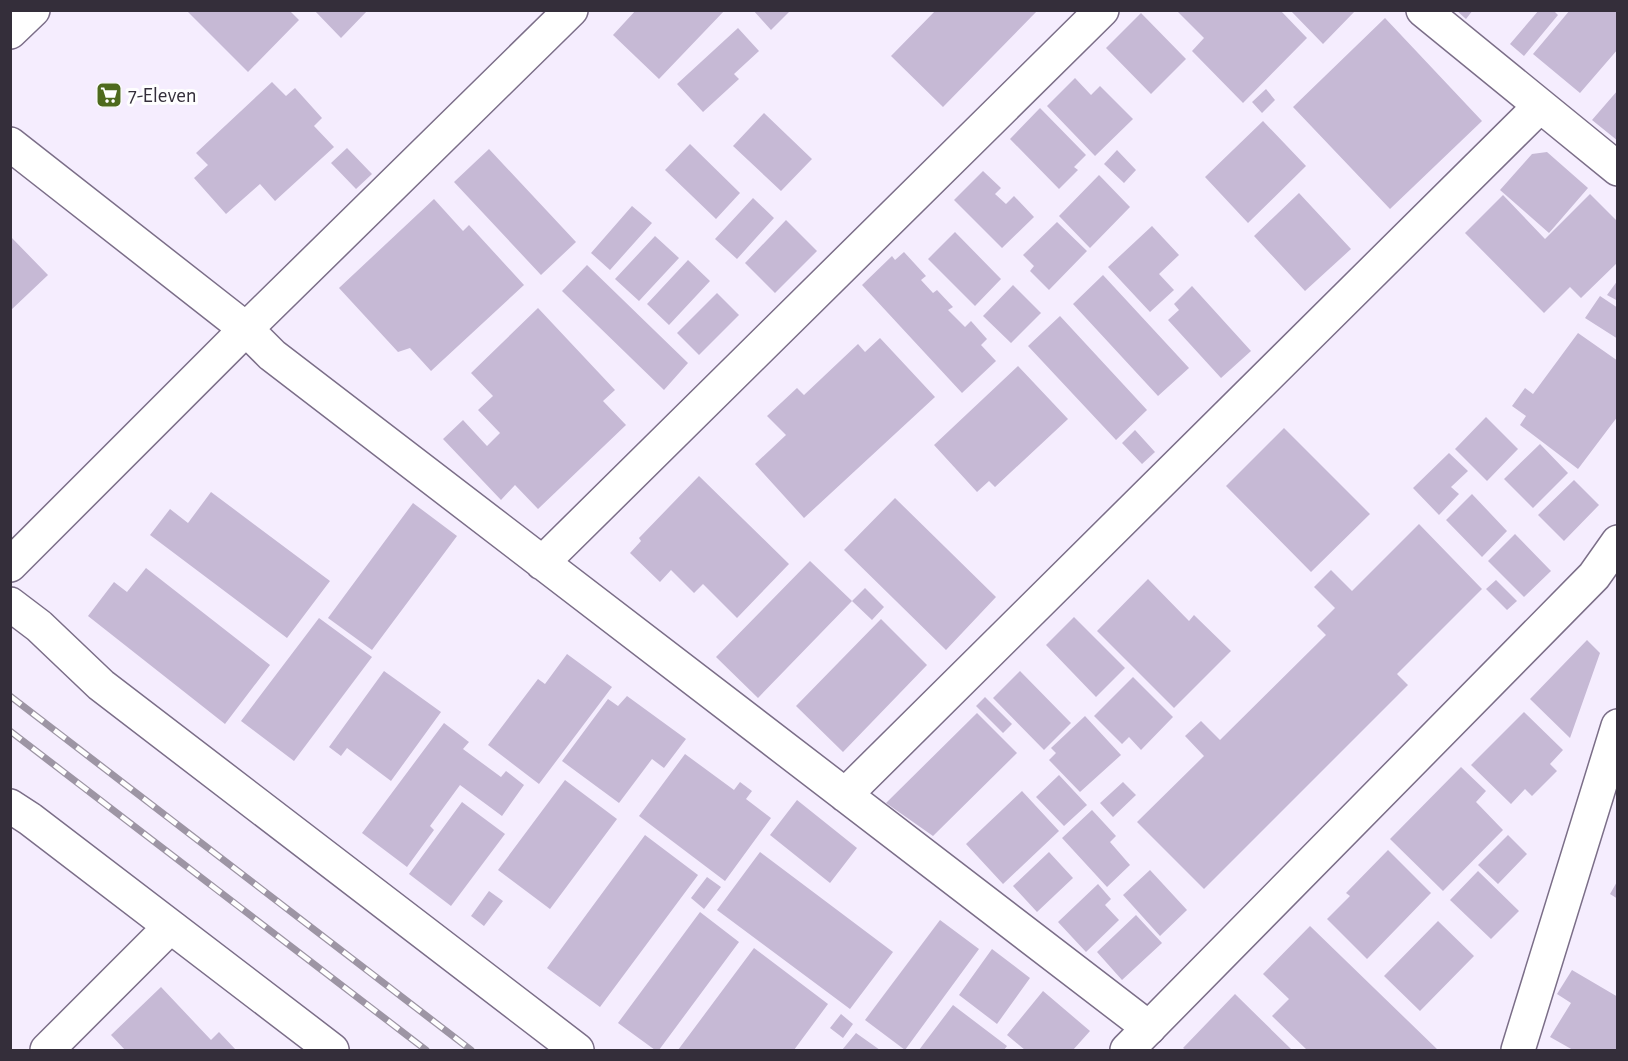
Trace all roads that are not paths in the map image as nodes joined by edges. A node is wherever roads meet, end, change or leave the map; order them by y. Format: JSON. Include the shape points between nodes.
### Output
{"nodes":[{"id":1,"x":33,"y":10,"type":"edge"},
{"id":2,"x":571,"y":10,"type":"edge"},
{"id":3,"x":1102,"y":10,"type":"edge"},
{"id":4,"x":1423,"y":10,"type":"edge"},
{"id":5,"x":10,"y":32,"type":"edge"},
{"id":6,"x":1540,"y":106,"type":"junction"},
{"id":7,"x":10,"y":144,"type":"edge"},
{"id":8,"x":1617,"y":169,"type":"edge"},
{"id":9,"x":246,"y":329,"type":"junction"},
{"id":10,"x":1617,"y":542,"type":"edge"},
{"id":11,"x":542,"y":563,"type":"junction"},
{"id":12,"x":10,"y":565,"type":"edge"},
{"id":13,"x":10,"y":604,"type":"edge"},
{"id":14,"x":1617,"y":726,"type":"edge"},
{"id":15,"x":845,"y":795,"type":"junction"},
{"id":16,"x":10,"y":806,"type":"edge"},
{"id":17,"x":170,"y":927,"type":"junction"},
{"id":18,"x":1138,"y":1039,"type":"edge"},
{"id":19,"x":47,"y":1050,"type":"edge"},
{"id":20,"x":332,"y":1050,"type":"edge"},
{"id":21,"x":577,"y":1050,"type":"edge"},
{"id":22,"x":1518,"y":1050,"type":"edge"}],
"edges":[{"from":1,"to":5,"type":"street"},
{"from":2,"to":9,"type":"street"},
{"from":3,"to":11,"type":"street"},
{"from":4,"to":6,"type":"street"},
{"from":6,"to":8,"type":"street"},
{"from":6,"to":15,"type":"street"},
{"from":7,"to":9,"type":"street"},
{"from":9,"to":11,"type":"street","via":[[272,356]]},
{"from":9,"to":12,"type":"street"},
{"from":10,"to":18,"type":"street","via":[[1594,576]]},
{"from":11,"to":15,"type":"street"},
{"from":13,"to":21,"type":"street","via":[[101,685]]},
{"from":14,"to":22,"type":"street"},
{"from":15,"to":18,"type":"street"},
{"from":16,"to":17,"type":"street"},
{"from":17,"to":19,"type":"street"},
{"from":17,"to":20,"type":"street"}]}
